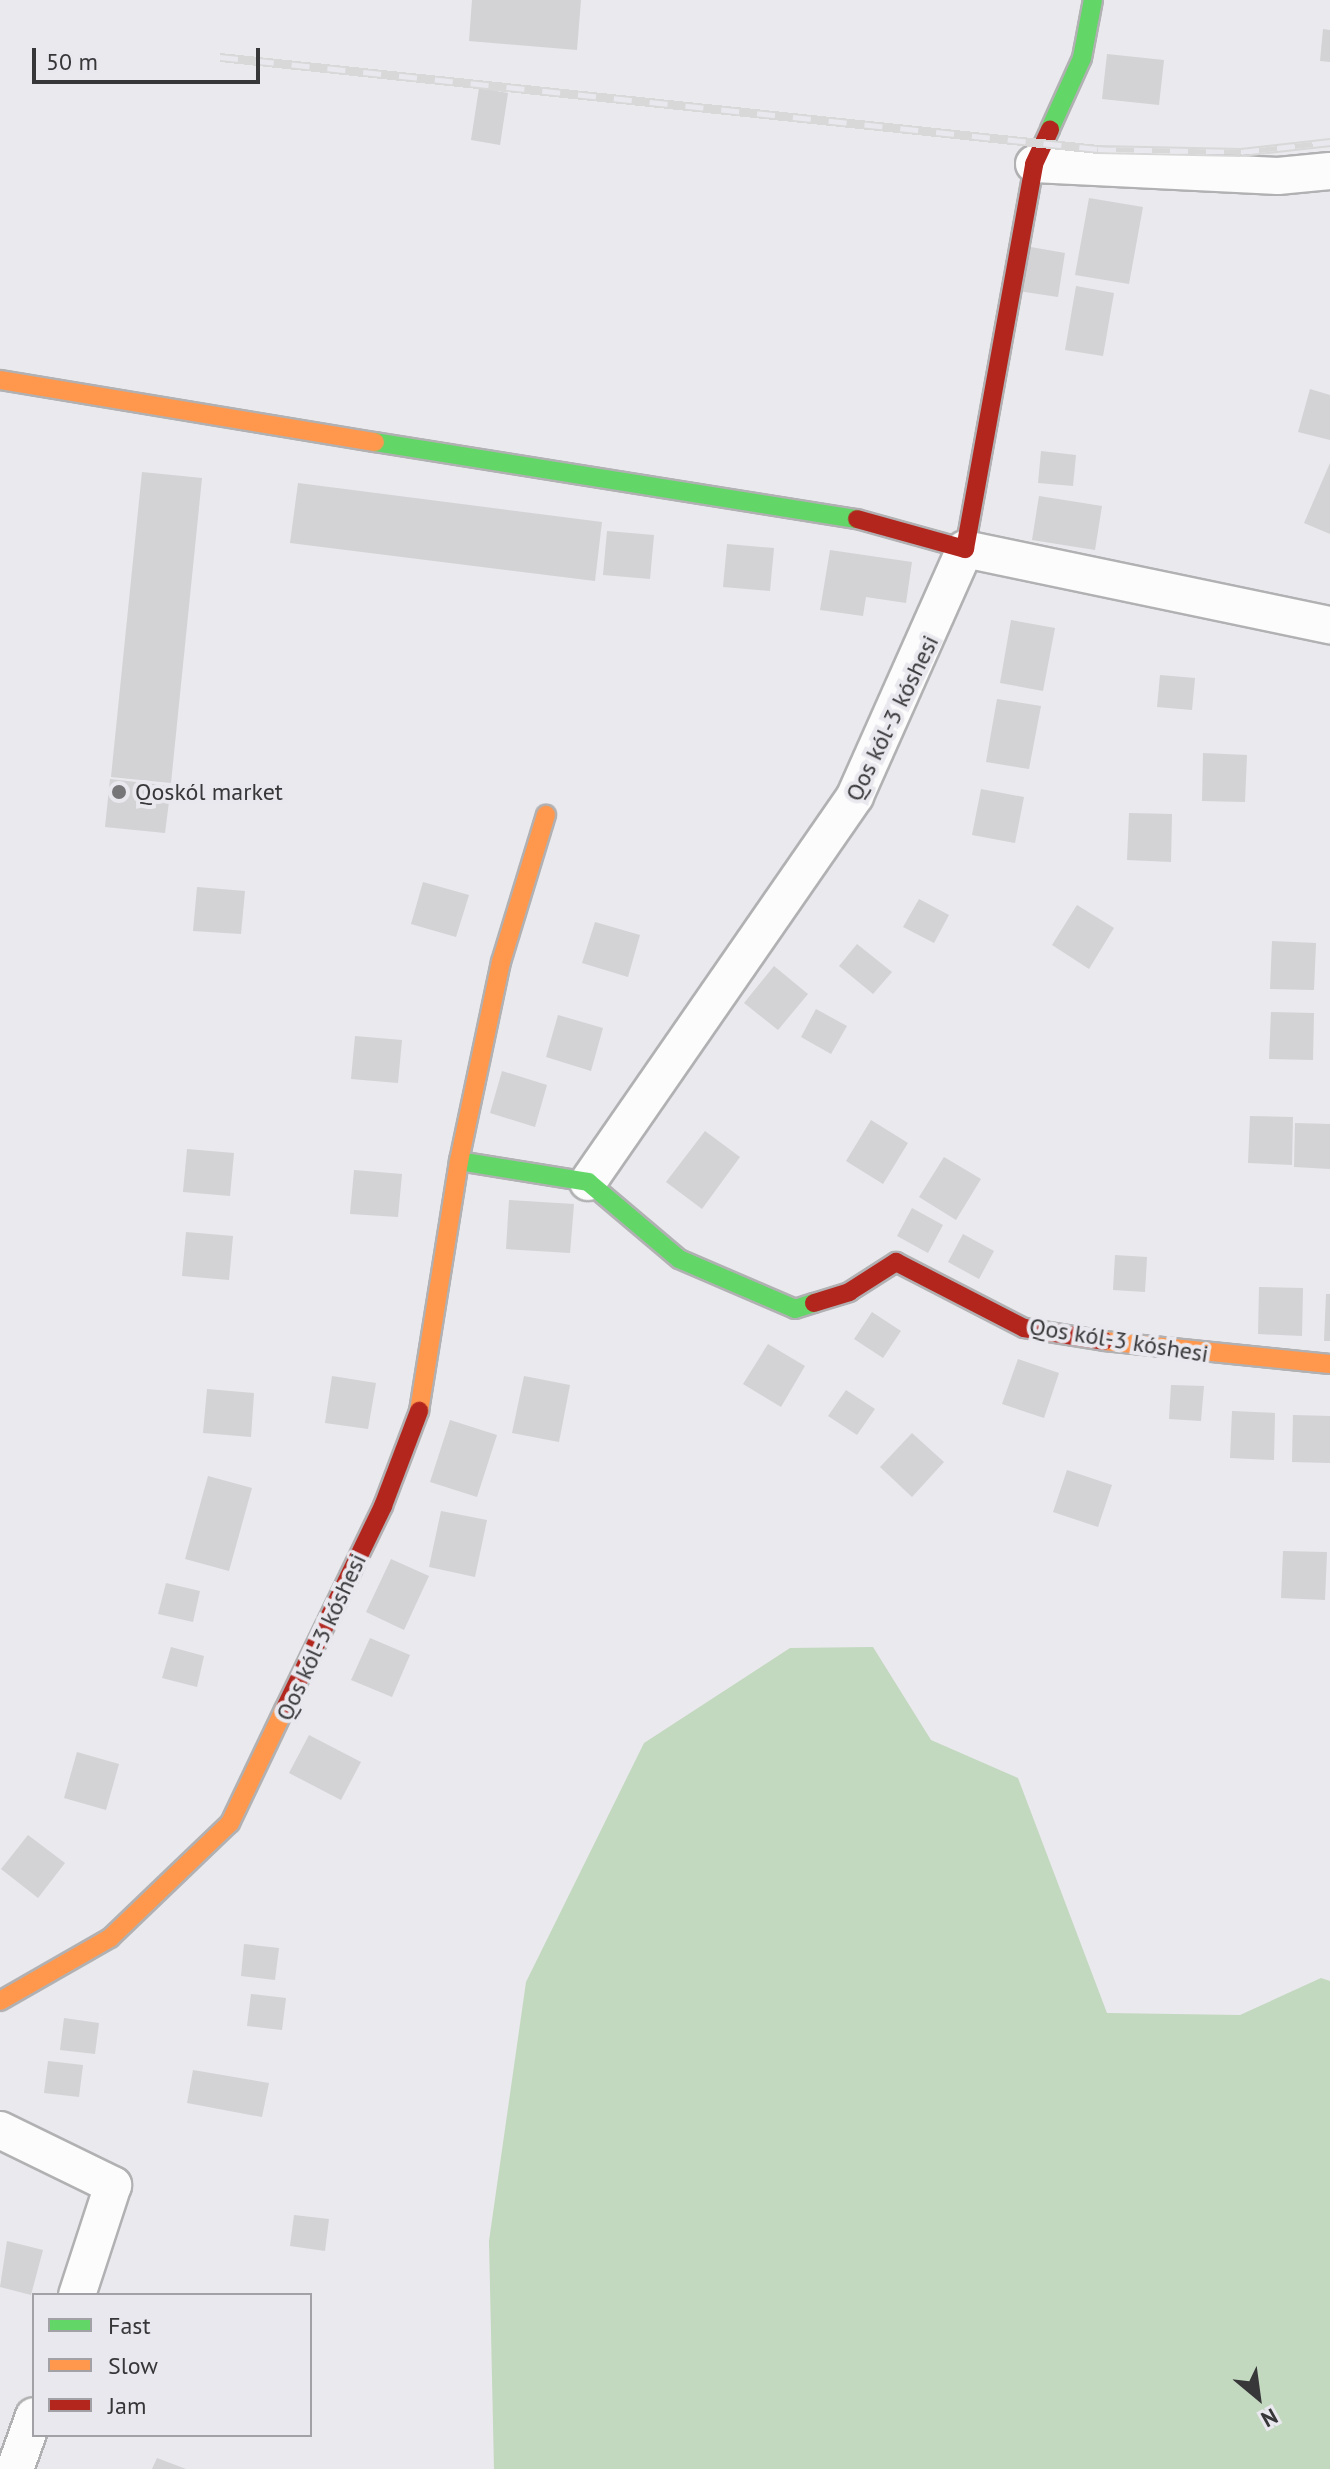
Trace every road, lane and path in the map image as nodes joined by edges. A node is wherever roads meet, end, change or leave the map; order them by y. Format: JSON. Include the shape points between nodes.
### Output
{"nodes":[{"id":1,"x":1093,"y":0,"type":"edge"},
{"id":2,"x":1034,"y":164,"type":"junction"},
{"id":3,"x":1330,"y":171,"type":"edge"},
{"id":4,"x":0,"y":380,"type":"edge"},
{"id":5,"x":965,"y":549,"type":"junction"},
{"id":6,"x":1330,"y":625,"type":"edge"},
{"id":7,"x":546,"y":815,"type":"dead end"},
{"id":8,"x":459,"y":1161,"type":"junction"},
{"id":9,"x":588,"y":1182,"type":"junction"},
{"id":10,"x":1330,"y":1364,"type":"edge"},
{"id":11,"x":0,"y":2001,"type":"edge"},
{"id":12,"x":0,"y":2130,"type":"edge"},
{"id":13,"x":78,"y":2293,"type":"edge"},
{"id":14,"x":32,"y":2422,"type":"edge"},
{"id":15,"x":15,"y":2469,"type":"edge"}],
"edges":[{"from":1,"to":2,"type":"street","via":[[1082,58]]},
{"from":2,"to":3,"type":"street","via":[[1278,176]]},
{"from":2,"to":5,"type":"street"},
{"from":4,"to":5,"type":"street","via":[[237,422],[812,506]]},
{"from":5,"to":6,"type":"street"},
{"from":5,"to":9,"type":"street","name":"Qos kól-3 kóshesi","via":[[855,796]]},
{"from":7,"to":8,"type":"street","name":"Qos kól-3 kóshesi","via":[[501,962]]},
{"from":8,"to":9,"type":"street"},
{"from":8,"to":11,"type":"street","name":"Qos kól-3 kóshesi","via":[[419,1413],[363,1549],[230,1823],[110,1938]]},
{"from":9,"to":10,"type":"street","name":"Qos kól-3 kóshesi","via":[[679,1259],[795,1309],[849,1292],[896,1262],[1024,1328],[1190,1354]]},
{"from":12,"to":13,"type":"street","via":[[113,2185]]},
{"from":14,"to":15,"type":"street"}]}
